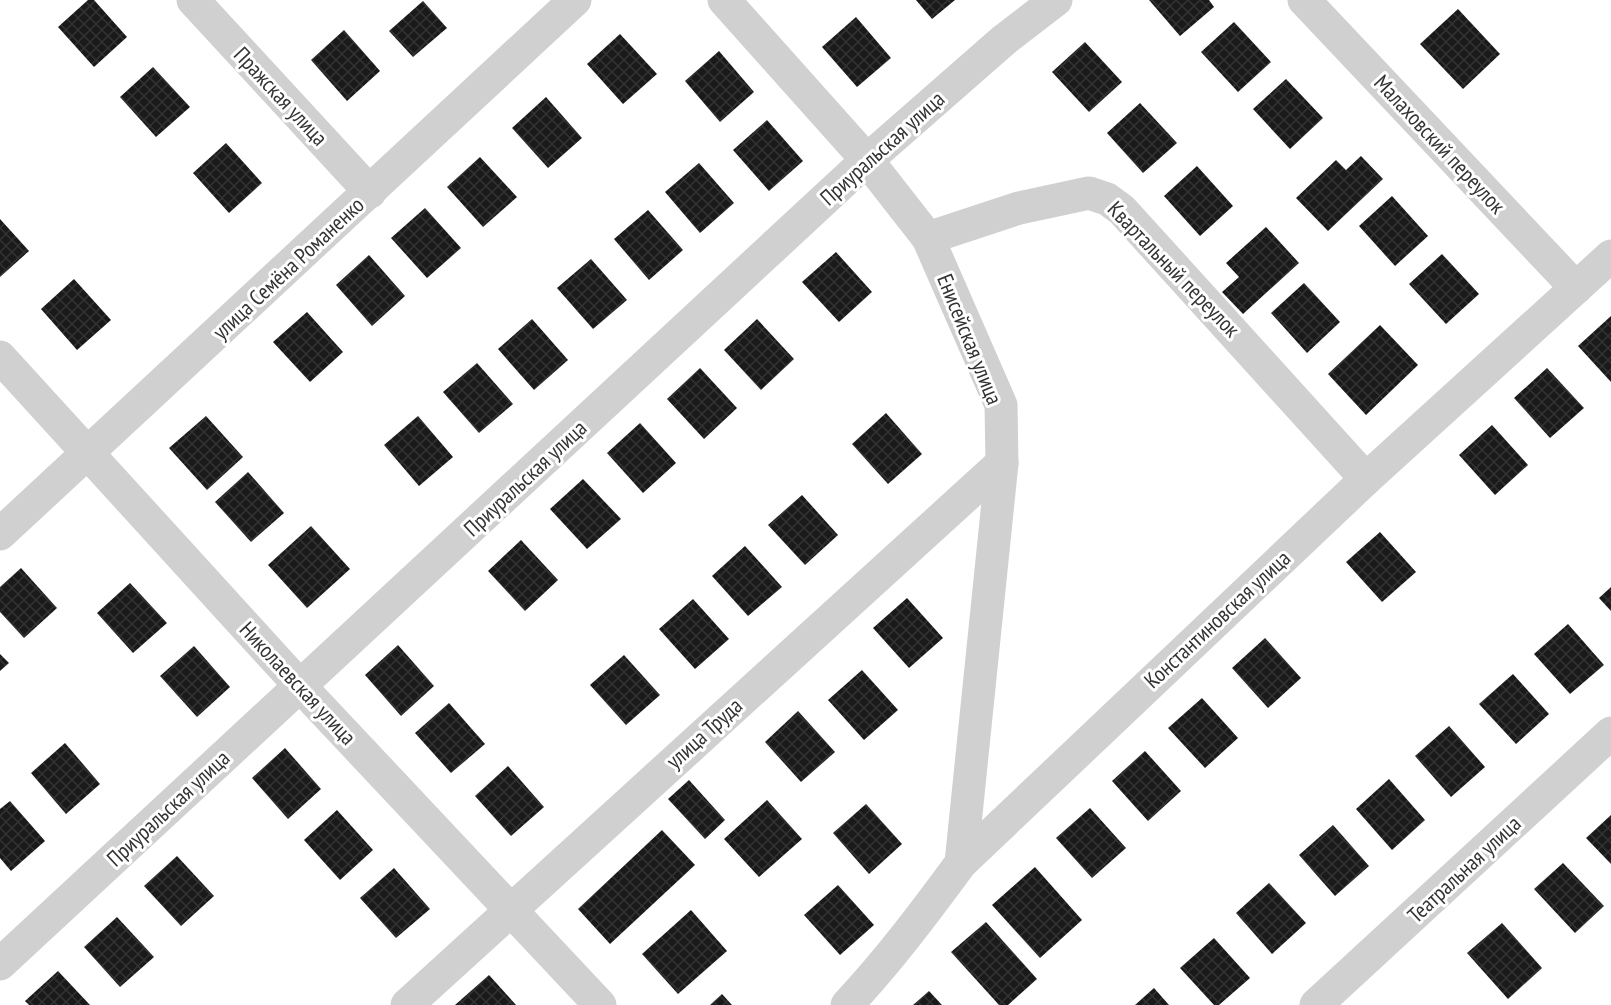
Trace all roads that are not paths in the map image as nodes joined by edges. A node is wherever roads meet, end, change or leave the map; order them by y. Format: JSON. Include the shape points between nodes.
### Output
{"nodes":[{"id":1,"x":193,"y":0,"type":"edge"},
{"id":2,"x":575,"y":0,"type":"edge"},
{"id":3,"x":724,"y":0,"type":"edge"},
{"id":4,"x":1056,"y":0,"type":"edge"},
{"id":5,"x":1304,"y":0,"type":"edge"},
{"id":6,"x":867,"y":160,"type":"junction"},
{"id":7,"x":370,"y":192,"type":"junction"},
{"id":8,"x":928,"y":238,"type":"junction"},
{"id":9,"x":1611,"y":256,"type":"edge"},
{"id":10,"x":1576,"y":288,"type":"junction"},
{"id":11,"x":0,"y":357,"type":"edge"},
{"id":12,"x":90,"y":453,"type":"junction"},
{"id":13,"x":1002,"y":463,"type":"junction"},
{"id":14,"x":1366,"y":478,"type":"junction"},
{"id":15,"x":0,"y":534,"type":"edge"},
{"id":16,"x":301,"y":687,"type":"junction"},
{"id":17,"x":1611,"y":733,"type":"edge"},
{"id":18,"x":961,"y":863,"type":"junction"},
{"id":19,"x":511,"y":909,"type":"junction"},
{"id":20,"x":0,"y":964,"type":"edge"},
{"id":21,"x":407,"y":1005,"type":"edge"},
{"id":22,"x":600,"y":1005,"type":"edge"},
{"id":23,"x":847,"y":1005,"type":"edge"},
{"id":24,"x":1316,"y":1005,"type":"edge"}],
"edges":[{"from":1,"to":7,"type":"street","name":"Пражская улица"},
{"from":2,"to":7,"type":"street","name":"улица Семёна Романенко"},
{"from":3,"to":6,"type":"street","name":"Енисейская улица"},
{"from":4,"to":6,"type":"street","name":"Приуральская улица","via":[[1004,40]]},
{"from":5,"to":10,"type":"street","name":"Малаховский переулок"},
{"from":6,"to":8,"type":"street","name":"Енисейская улица"},
{"from":6,"to":16,"type":"street","name":"Приуральская улица"},
{"from":7,"to":12,"type":"street","name":"улица Семёна Романенко"},
{"from":8,"to":13,"type":"street","name":"Енисейская улица","via":[[1001,405]]},
{"from":8,"to":14,"type":"street","name":"Квартальный переулок","via":[[1019,208],[1089,193],[1107,199],[1122,210]]},
{"from":9,"to":10,"type":"street","name":"Константиновская улица"},
{"from":10,"to":14,"type":"street","name":"Константиновская улица"},
{"from":11,"to":12,"type":"street","name":"Николаевская улица"},
{"from":12,"to":15,"type":"street","name":"улица Семёна Романенко"},
{"from":12,"to":16,"type":"street","name":"Николаевская улица"},
{"from":13,"to":18,"type":"street","name":"Енисейская улица"},
{"from":13,"to":19,"type":"street","name":"улица Труда"},
{"from":14,"to":18,"type":"street","name":"Константиновская улица"},
{"from":16,"to":19,"type":"street","name":"Николаевская улица"},
{"from":16,"to":20,"type":"street","name":"Приуральская улица"},
{"from":17,"to":24,"type":"street","name":"Театральная улица"},
{"from":18,"to":23,"type":"street","name":"Константиновская улица","via":[[913,929]]},
{"from":19,"to":21,"type":"street","name":"улица Труда"},
{"from":19,"to":22,"type":"street","name":"Николаевская улица"}]}
